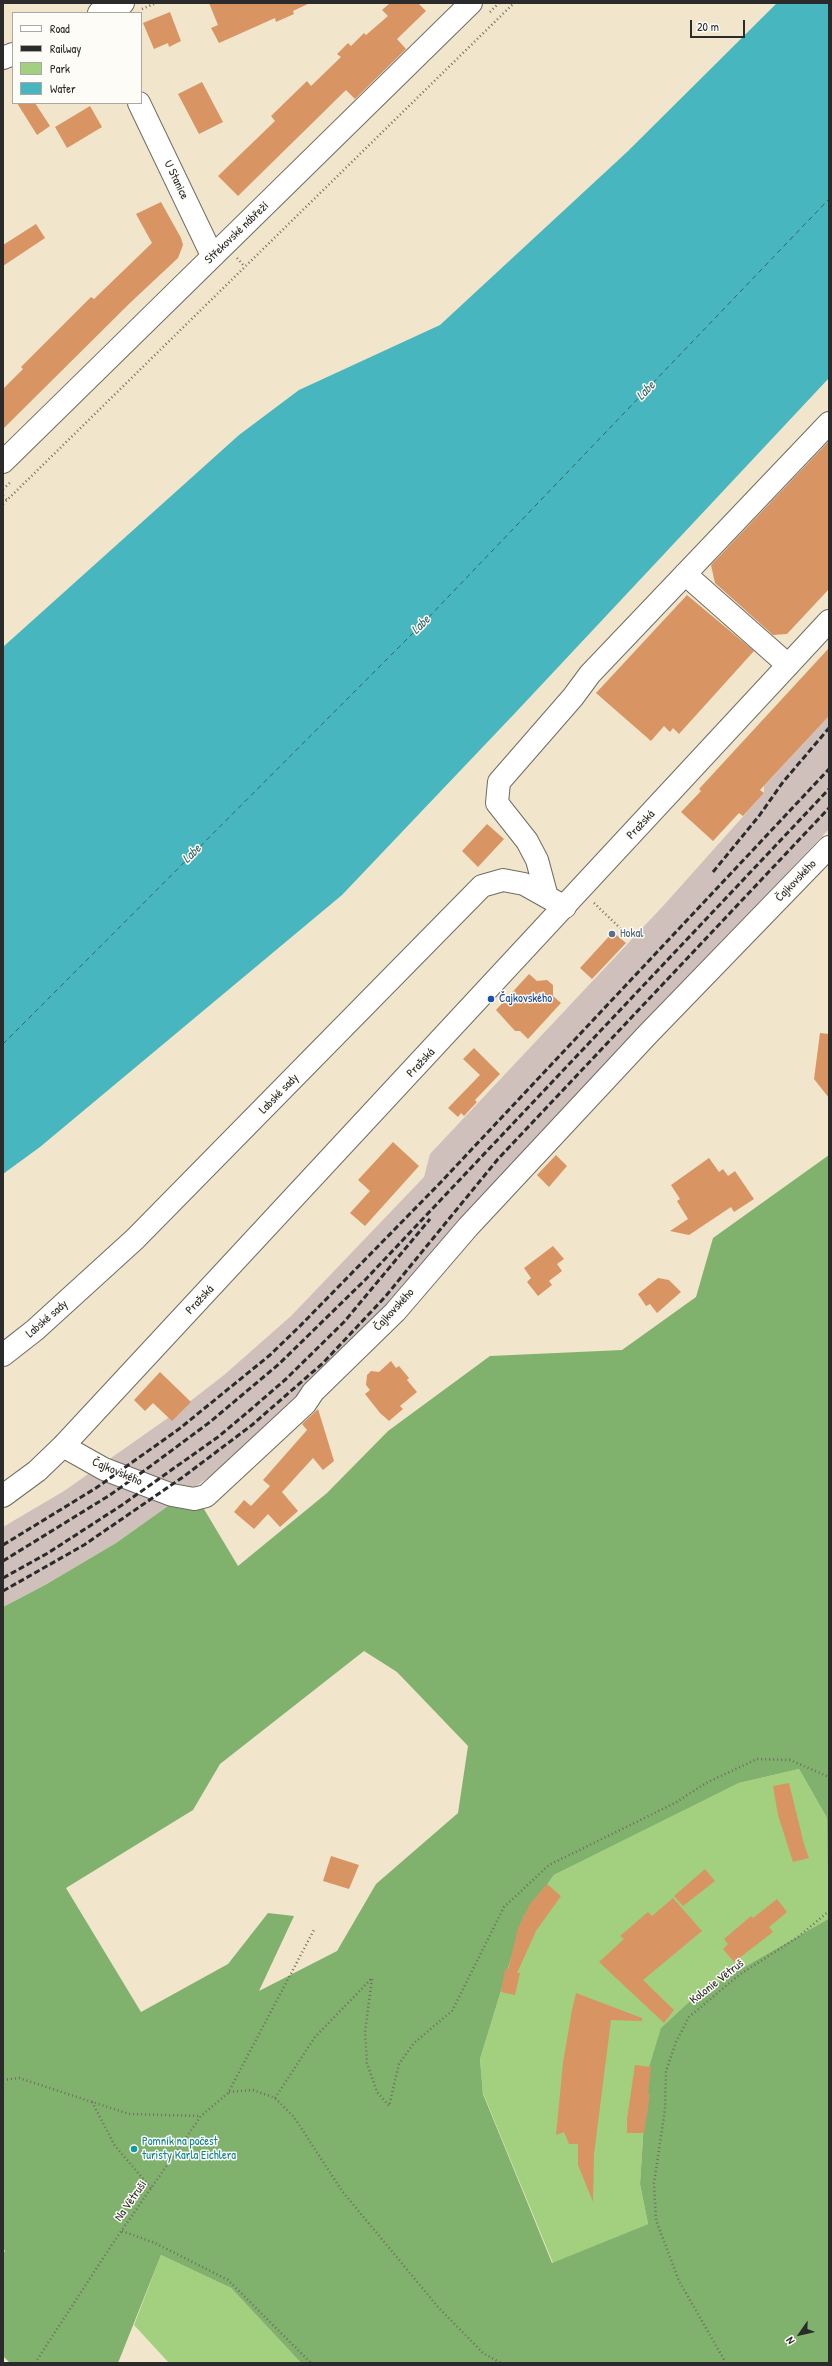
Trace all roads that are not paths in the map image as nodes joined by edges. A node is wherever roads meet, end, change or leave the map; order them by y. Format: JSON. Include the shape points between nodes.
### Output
{"nodes":[{"id":1,"x":92,"y":3,"type":"edge"},
{"id":2,"x":123,"y":3,"type":"edge"},
{"id":3,"x":471,"y":3,"type":"edge"},
{"id":4,"x":97,"y":12,"type":"edge"},
{"id":5,"x":100,"y":12,"type":"edge"},
{"id":6,"x":139,"y":104,"type":"edge"},
{"id":7,"x":214,"y":255,"type":"junction"},
{"id":8,"x":829,"y":423,"type":"edge"},
{"id":9,"x":3,"y":462,"type":"edge"},
{"id":10,"x":686,"y":574,"type":"junction"},
{"id":11,"x":829,"y":621,"type":"edge"},
{"id":12,"x":788,"y":665,"type":"junction"},
{"id":13,"x":829,"y":847,"type":"edge"},
{"id":14,"x":556,"y":902,"type":"junction"},
{"id":15,"x":3,"y":1355,"type":"edge"},
{"id":16,"x":63,"y":1446,"type":"junction"},
{"id":17,"x":3,"y":1496,"type":"edge"}],
"edges":[{"from":1,"to":4,"type":"street"},
{"from":2,"to":5,"type":"street"},
{"from":3,"to":7,"type":"street","name":"Střekovské nábřeží"},
{"from":6,"to":7,"type":"street","name":"U Stanice"},
{"from":7,"to":9,"type":"street","name":"Střekovské nábřeží"},
{"from":8,"to":10,"type":"street"},
{"from":10,"to":12,"type":"street"},
{"from":10,"to":14,"type":"street","via":[[590,674],[499,782],[497,803],[527,840]]},
{"from":11,"to":12,"type":"street","name":"Pražská"},
{"from":12,"to":14,"type":"street","name":"Pražská","via":[[580,890]]},
{"from":13,"to":16,"type":"street","name":"Čajkovského","via":[[648,1034],[473,1221],[394,1312],[312,1392],[306,1404],[206,1496],[194,1499],[172,1495],[104,1469]]},
{"from":14,"to":15,"type":"street","name":"Labské sady","via":[[524,884],[503,880],[482,886],[135,1239],[35,1330]]},
{"from":14,"to":16,"type":"street","name":"Pražská"},
{"from":16,"to":17,"type":"street","name":"Pražská"}]}
